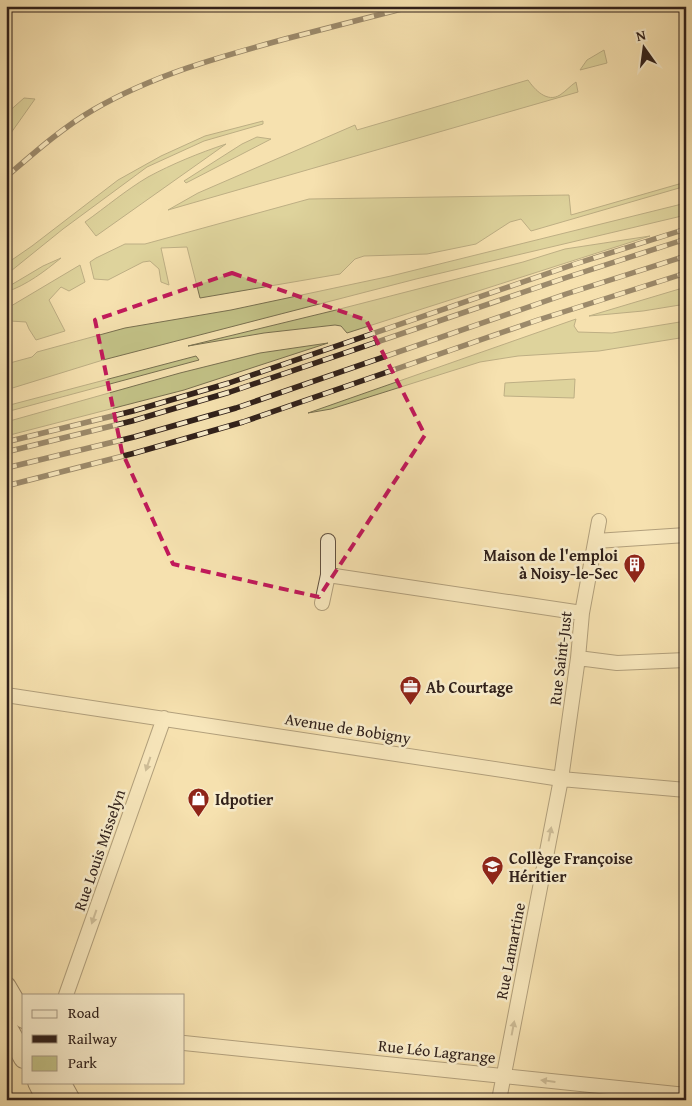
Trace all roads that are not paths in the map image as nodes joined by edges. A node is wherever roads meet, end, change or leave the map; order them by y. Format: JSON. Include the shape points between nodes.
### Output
{"nodes":[{"id":1,"x":599,"y":522,"type":"dead end"},
{"id":2,"x":686,"y":535,"type":"edge"},
{"id":3,"x":328,"y":541,"type":"dead end"},
{"id":4,"x":596,"y":541,"type":"junction"},
{"id":5,"x":328,"y":574,"type":"junction"},
{"id":6,"x":322,"y":603,"type":"dead end"},
{"id":7,"x":582,"y":613,"type":"junction"},
{"id":8,"x":578,"y":658,"type":"junction"},
{"id":9,"x":686,"y":660,"type":"edge"},
{"id":10,"x":6,"y":695,"type":"edge"},
{"id":11,"x":164,"y":718,"type":"junction"},
{"id":12,"x":561,"y":779,"type":"junction"},
{"id":13,"x":686,"y":790,"type":"edge"},
{"id":14,"x":6,"y":987,"type":"edge"},
{"id":15,"x":66,"y":994,"type":"edge"},
{"id":16,"x":22,"y":1015,"type":"edge"},
{"id":17,"x":6,"y":1026,"type":"edge"},
{"id":18,"x":185,"y":1043,"type":"edge"},
{"id":19,"x":22,"y":1054,"type":"edge"},
{"id":20,"x":504,"y":1076,"type":"junction"},
{"id":21,"x":39,"y":1084,"type":"edge"},
{"id":22,"x":61,"y":1084,"type":"edge"},
{"id":23,"x":686,"y":1095,"type":"edge"},
{"id":24,"x":47,"y":1100,"type":"edge"},
{"id":25,"x":70,"y":1100,"type":"edge"},
{"id":26,"x":499,"y":1100,"type":"edge"}],
"edges":[{"from":1,"to":4,"type":"street","name":"Rue Saint-Just"},
{"from":2,"to":4,"type":"street"},
{"from":3,"to":5,"type":"street"},
{"from":4,"to":7,"type":"street","name":"Rue Saint-Just"},
{"from":5,"to":6,"type":"street"},
{"from":5,"to":7,"type":"street"},
{"from":7,"to":8,"type":"street","name":"Rue Saint-Just"},
{"from":8,"to":9,"type":"street","via":[[617,663]]},
{"from":8,"to":12,"type":"street","name":"Rue Saint-Just"},
{"from":10,"to":11,"type":"street","name":"Avenue de Bobigny"},
{"from":11,"to":12,"type":"street","name":"Avenue de Bobigny"},
{"from":11,"to":15,"type":"street","name":"Rue Louis Misselyn","one_way":true},
{"from":12,"to":13,"type":"street","name":"Avenue de Bobigny"},
{"from":20,"to":12,"type":"street","name":"Rue Lamartine","one_way":true},
{"from":14,"to":16,"type":"main road"},
{"from":17,"to":19,"type":"main road"},
{"from":18,"to":20,"type":"street","name":"Rue Léo Lagrange"},
{"from":23,"to":20,"type":"street","name":"Rue Léo Lagrange","one_way":true},
{"from":20,"to":26,"type":"street","name":"Rue Lamartine"},
{"from":21,"to":24,"type":"main road"},
{"from":22,"to":25,"type":"main road"}]}
